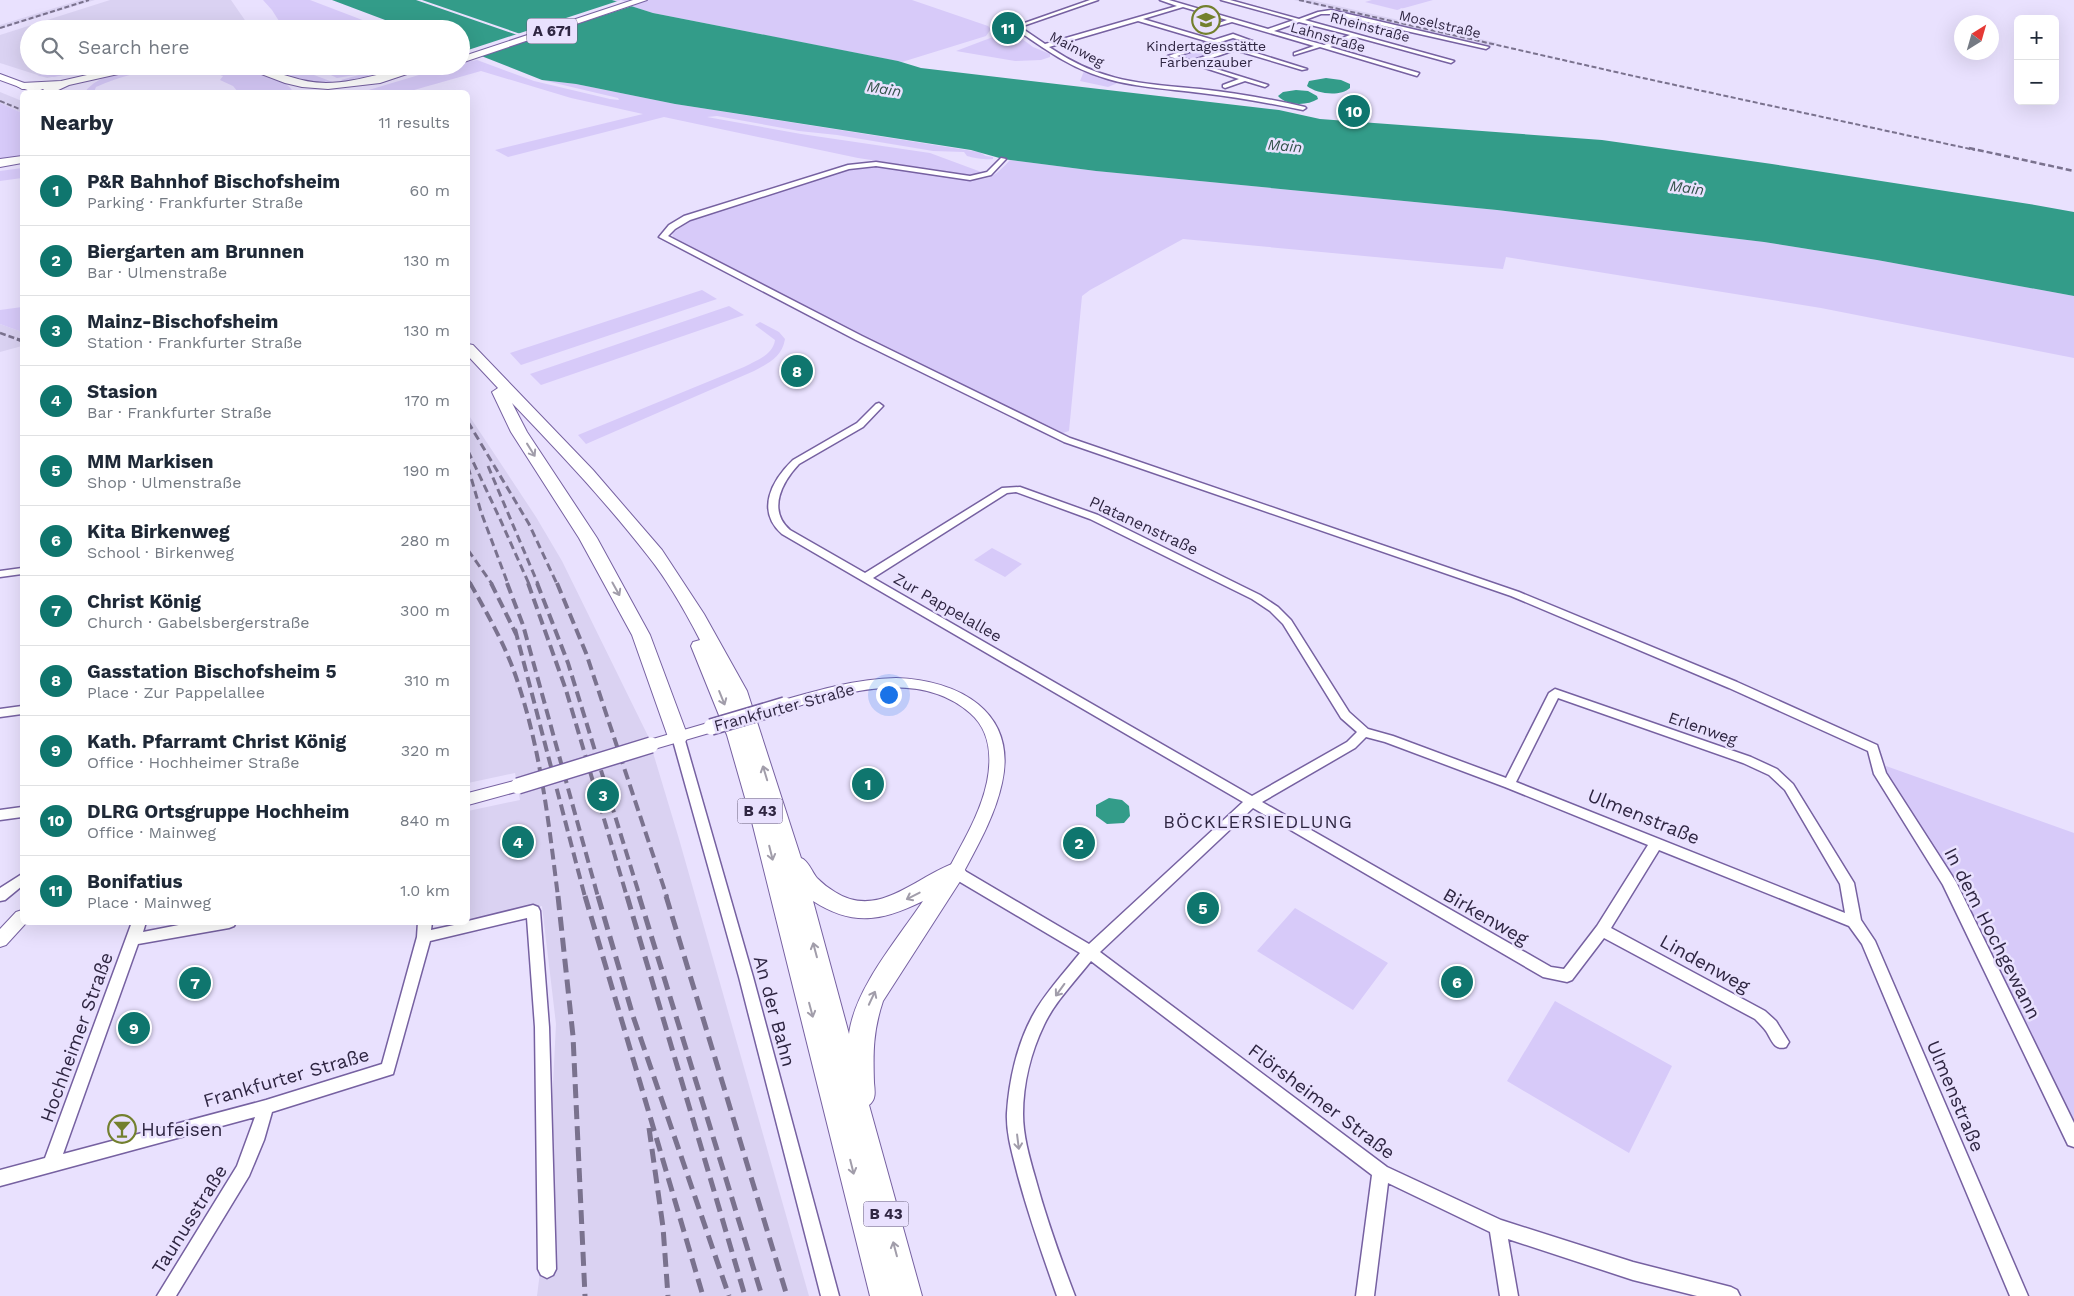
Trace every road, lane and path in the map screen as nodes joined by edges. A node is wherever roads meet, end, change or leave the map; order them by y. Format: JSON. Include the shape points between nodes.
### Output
{"nodes":[{"id":1,"x":632,"y":0,"type":"edge"},
{"id":2,"x":642,"y":0,"type":"edge"},
{"id":3,"x":1096,"y":0,"type":"edge"},
{"id":4,"x":1162,"y":0,"type":"edge"},
{"id":5,"x":1224,"y":0,"type":"edge"},
{"id":6,"x":1182,"y":6,"type":"junction"},
{"id":7,"x":1138,"y":19,"type":"junction"},
{"id":8,"x":1232,"y":20,"type":"junction"},
{"id":9,"x":1300,"y":20,"type":"junction"},
{"id":10,"x":1210,"y":28,"type":"dead end"},
{"id":11,"x":1269,"y":31,"type":"junction"},
{"id":12,"x":1356,"y":35,"type":"junction"},
{"id":13,"x":1245,"y":40,"type":"junction"},
{"id":14,"x":1214,"y":42,"type":"junction"},
{"id":15,"x":1045,"y":46,"type":"junction"},
{"id":16,"x":1321,"y":46,"type":"junction"},
{"id":17,"x":1486,"y":47,"type":"dead end"},
{"id":18,"x":1235,"y":48,"type":"junction"},
{"id":19,"x":1296,"y":54,"type":"dead end"},
{"id":20,"x":470,"y":55,"type":"edge"},
{"id":21,"x":470,"y":55,"type":"edge"},
{"id":22,"x":1451,"y":61,"type":"dead end"},
{"id":23,"x":1191,"y":63,"type":"junction"},
{"id":24,"x":1304,"y":69,"type":"dead end"},
{"id":25,"x":1417,"y":74,"type":"dead end"},
{"id":26,"x":100,"y":75,"type":"edge"},
{"id":27,"x":109,"y":75,"type":"edge"},
{"id":28,"x":272,"y":75,"type":"edge"},
{"id":29,"x":396,"y":75,"type":"edge"},
{"id":30,"x":408,"y":75,"type":"edge"},
{"id":31,"x":393,"y":76,"type":"junction"},
{"id":32,"x":0,"y":77,"type":"edge"},
{"id":33,"x":1244,"y":79,"type":"junction"},
{"id":34,"x":96,"y":80,"type":"junction"},
{"id":35,"x":290,"y":81,"type":"junction"},
{"id":36,"x":66,"y":83,"type":"junction"},
{"id":37,"x":1265,"y":85,"type":"dead end"},
{"id":38,"x":22,"y":86,"type":"junction"},
{"id":39,"x":371,"y":86,"type":"junction"},
{"id":40,"x":1225,"y":86,"type":"dead end"},
{"id":41,"x":34,"y":90,"type":"edge"},
{"id":42,"x":50,"y":90,"type":"edge"},
{"id":43,"x":58,"y":90,"type":"edge"},
{"id":44,"x":81,"y":90,"type":"edge"},
{"id":45,"x":297,"y":90,"type":"edge"},
{"id":46,"x":342,"y":90,"type":"edge"},
{"id":47,"x":356,"y":90,"type":"edge"},
{"id":48,"x":362,"y":90,"type":"edge"},
{"id":49,"x":1303,"y":108,"type":"dead end"},
{"id":50,"x":20,"y":160,"type":"edge"},
{"id":51,"x":1004,"y":160,"type":"dead end"},
{"id":52,"x":0,"y":163,"type":"edge"},
{"id":53,"x":20,"y":164,"type":"edge"},
{"id":54,"x":0,"y":168,"type":"edge"},
{"id":55,"x":470,"y":350,"type":"edge"},
{"id":56,"x":470,"y":363,"type":"edge"},
{"id":57,"x":499,"y":392,"type":"junction"},
{"id":58,"x":879,"y":406,"type":"dead end"},
{"id":59,"x":20,"y":571,"type":"edge"},
{"id":60,"x":2,"y":576,"type":"edge"},
{"id":61,"x":865,"y":578,"type":"junction"},
{"id":62,"x":20,"y":710,"type":"edge"},
{"id":63,"x":0,"y":713,"type":"edge"},
{"id":64,"x":1364,"y":732,"type":"junction"},
{"id":65,"x":678,"y":736,"type":"junction"},
{"id":66,"x":1509,"y":784,"type":"junction"},
{"id":67,"x":470,"y":798,"type":"edge"},
{"id":68,"x":1251,"y":802,"type":"junction"},
{"id":69,"x":20,"y":812,"type":"edge"},
{"id":70,"x":0,"y":815,"type":"edge"},
{"id":71,"x":784,"y":837,"type":"junction"},
{"id":72,"x":1656,"y":844,"type":"junction"},
{"id":73,"x":955,"y":872,"type":"junction"},
{"id":74,"x":20,"y":881,"type":"edge"},
{"id":75,"x":0,"y":896,"type":"edge"},
{"id":76,"x":20,"y":919,"type":"edge"},
{"id":77,"x":470,"y":922,"type":"edge"},
{"id":78,"x":1854,"y":922,"type":"junction"},
{"id":79,"x":138,"y":925,"type":"edge"},
{"id":80,"x":212,"y":925,"type":"edge"},
{"id":81,"x":453,"y":925,"type":"edge"},
{"id":82,"x":424,"y":930,"type":"edge"},
{"id":83,"x":1602,"y":930,"type":"junction"},
{"id":84,"x":133,"y":939,"type":"junction"},
{"id":85,"x":0,"y":940,"type":"edge"},
{"id":86,"x":1090,"y":952,"type":"junction"},
{"id":87,"x":1780,"y":1042,"type":"dead end"},
{"id":88,"x":266,"y":1107,"type":"junction"},
{"id":89,"x":864,"y":1132,"type":"junction"},
{"id":90,"x":2074,"y":1140,"type":"edge"},
{"id":91,"x":51,"y":1165,"type":"junction"},
{"id":92,"x":1381,"y":1172,"type":"junction"},
{"id":93,"x":0,"y":1178,"type":"edge"},
{"id":94,"x":1498,"y":1227,"type":"junction"},
{"id":95,"x":547,"y":1269,"type":"dead end"},
{"id":96,"x":166,"y":1296,"type":"edge"},
{"id":97,"x":830,"y":1296,"type":"edge"},
{"id":98,"x":885,"y":1296,"type":"edge"},
{"id":99,"x":908,"y":1296,"type":"edge"},
{"id":100,"x":1066,"y":1296,"type":"edge"},
{"id":101,"x":1365,"y":1296,"type":"edge"},
{"id":102,"x":1509,"y":1296,"type":"edge"},
{"id":103,"x":1731,"y":1296,"type":"edge"},
{"id":104,"x":2019,"y":1296,"type":"edge"}],
"edges":[{"from":1,"to":20,"type":"highway","number":"A 671"},
{"from":2,"to":21,"type":"highway","number":"A 671"},
{"from":3,"to":15,"type":"street","name":"Mainweg","via":[[1016,27]]},
{"from":4,"to":6,"type":"street","name":"Lahnstraße"},
{"from":5,"to":9,"type":"street","name":"Rheinstraße"},
{"from":6,"to":7,"type":"street"},
{"from":6,"to":8,"type":"street","name":"Lahnstraße"},
{"from":7,"to":14,"type":"street"},
{"from":7,"to":15,"type":"street"},
{"from":8,"to":10,"type":"street"},
{"from":8,"to":11,"type":"street","name":"Lahnstraße"},
{"from":9,"to":11,"type":"street"},
{"from":9,"to":12,"type":"street","name":"Rheinstraße"},
{"from":9,"to":17,"type":"street","name":"Moselstraße","via":[[1337,12]]},
{"from":11,"to":13,"type":"street"},
{"from":11,"to":16,"type":"street","name":"Lahnstraße"},
{"from":12,"to":16,"type":"street"},
{"from":12,"to":22,"type":"street","name":"Rheinstraße"},
{"from":13,"to":14,"type":"street","via":[[1233,36]]},
{"from":13,"to":18,"type":"street","via":[[1252,42]]},
{"from":14,"to":23,"type":"street","via":[[1171,56]]},
{"from":15,"to":49,"type":"street","name":"Mainweg","via":[[1104,77]]},
{"from":16,"to":19,"type":"street"},
{"from":16,"to":25,"type":"street","name":"Lahnstraße"},
{"from":18,"to":23,"type":"street"},
{"from":18,"to":24,"type":"street"},
{"from":23,"to":33,"type":"street"},
{"from":26,"to":36,"type":"highway"},
{"from":27,"to":34,"type":"highway"},
{"from":28,"to":35,"type":"highway"},
{"from":29,"to":31,"type":"highway"},
{"from":30,"to":39,"type":"highway"},
{"from":31,"to":35,"type":"highway","via":[[330,86]]},
{"from":31,"to":46,"type":"highway"},
{"from":32,"to":38,"type":"main road"},
{"from":33,"to":37,"type":"street"},
{"from":33,"to":40,"type":"street"},
{"from":34,"to":43,"type":"highway"},
{"from":34,"to":44,"type":"highway"},
{"from":35,"to":45,"type":"highway"},
{"from":36,"to":38,"type":"highway"},
{"from":36,"to":42,"type":"highway"},
{"from":38,"to":41,"type":"main road"},
{"from":39,"to":47,"type":"highway"},
{"from":39,"to":48,"type":"highway"},
{"from":50,"to":52,"type":"highway"},
{"from":51,"to":90,"type":"street","name":"In dem Hochgewann","via":[[989,174],[970,178],[876,164],[848,167],[687,218],[663,237],[1067,440],[1514,594],[1733,685],[1873,748],[1880,774],[1950,882]]},
{"from":53,"to":54,"type":"highway"},
{"from":71,"to":55,"type":"highway","number":"B 43","one_way":true,"via":[[737,691],[695,614],[656,554],[623,513]]},
{"from":56,"to":57,"type":"highway","number":"B 43"},
{"from":57,"to":65,"type":"highway","one_way":true,"via":[[519,432],[588,538],[641,635]]},
{"from":57,"to":98,"type":"highway","number":"B 43","one_way":true,"via":[[604,508],[659,578],[701,648],[721,694],[764,822]]},
{"from":58,"to":61,"type":"street","name":"Zur Pappelallee","via":[[860,425],[787,469],[774,499],[777,524],[786,532]]},
{"from":59,"to":60,"type":"street"},
{"from":61,"to":64,"type":"street","name":"Platanenstraße","via":[[1005,490],[1032,493],[1094,517],[1274,609],[1287,622],[1345,715]]},
{"from":61,"to":68,"type":"street","name":"Zur Pappelallee"},
{"from":62,"to":63,"type":"street"},
{"from":64,"to":66,"type":"street","name":"Ulmenstraße"},
{"from":64,"to":68,"type":"street","via":[[1351,744]]},
{"from":65,"to":67,"type":"street","name":"Frankfurter Straße","bridge":true,"via":[[518,786]]},
{"from":65,"to":73,"type":"street","name":"Frankfurter Straße","bridge":true,"via":[[831,692],[871,685],[913,684],[959,696],[984,716],[994,732],[999,756],[985,810]]},
{"from":65,"to":97,"type":"street","name":"An der Bahn"},
{"from":66,"to":72,"type":"street","name":"Ulmenstraße"},
{"from":66,"to":78,"type":"street","name":"Erlenweg","via":[[1555,693],[1747,760],[1773,772],[1789,788],[1847,883]]},
{"from":68,"to":83,"type":"street","name":"Birkenweg","via":[[1548,973],[1567,976]]},
{"from":68,"to":86,"type":"street"},
{"from":69,"to":70,"type":"street"},
{"from":73,"to":71,"type":"highway","one_way":true,"via":[[912,897],[884,908],[845,909],[814,890],[800,872]]},
{"from":89,"to":71,"type":"highway","number":"B 43","one_way":true},
{"from":72,"to":78,"type":"street","name":"Ulmenstraße"},
{"from":72,"to":83,"type":"street","name":"Birkenweg"},
{"from":73,"to":86,"type":"street","name":"Flörsheimer Straße"},
{"from":89,"to":73,"type":"highway","one_way":true,"via":[[860,1048],[863,1024],[872,997]]},
{"from":74,"to":75,"type":"street"},
{"from":76,"to":85,"type":"street"},
{"from":77,"to":95,"type":"street","via":[[533,911],[542,1027]]},
{"from":78,"to":104,"type":"street","name":"Ulmenstraße","via":[[1868,941]]},
{"from":79,"to":84,"type":"street","name":"Hochheimer Straße"},
{"from":80,"to":84,"type":"street"},
{"from":81,"to":82,"type":"street"},
{"from":82,"to":88,"type":"street","name":"Frankfurter Straße","via":[[388,1069]]},
{"from":83,"to":87,"type":"street","name":"Lindenweg","via":[[1760,1016],[1771,1026]]},
{"from":84,"to":91,"type":"street","name":"Hochheimer Straße"},
{"from":86,"to":92,"type":"street","name":"Flörsheimer Straße"},
{"from":86,"to":100,"type":"street","one_way":true,"via":[[1038,1020],[1026,1051],[1016,1114],[1018,1146],[1038,1220]]},
{"from":88,"to":91,"type":"street","name":"Frankfurter Straße"},
{"from":88,"to":96,"type":"street","name":"Taunusstraße","via":[[243,1171]]},
{"from":99,"to":89,"type":"highway","number":"B 43","one_way":true},
{"from":91,"to":93,"type":"street","name":"Frankfurter Straße"},
{"from":92,"to":94,"type":"street","name":"Flörsheimer Straße"},
{"from":92,"to":101,"type":"street"},
{"from":94,"to":102,"type":"street"},
{"from":94,"to":103,"type":"street","name":"Flörsheimer Straße","via":[[1634,1271]]}]}
